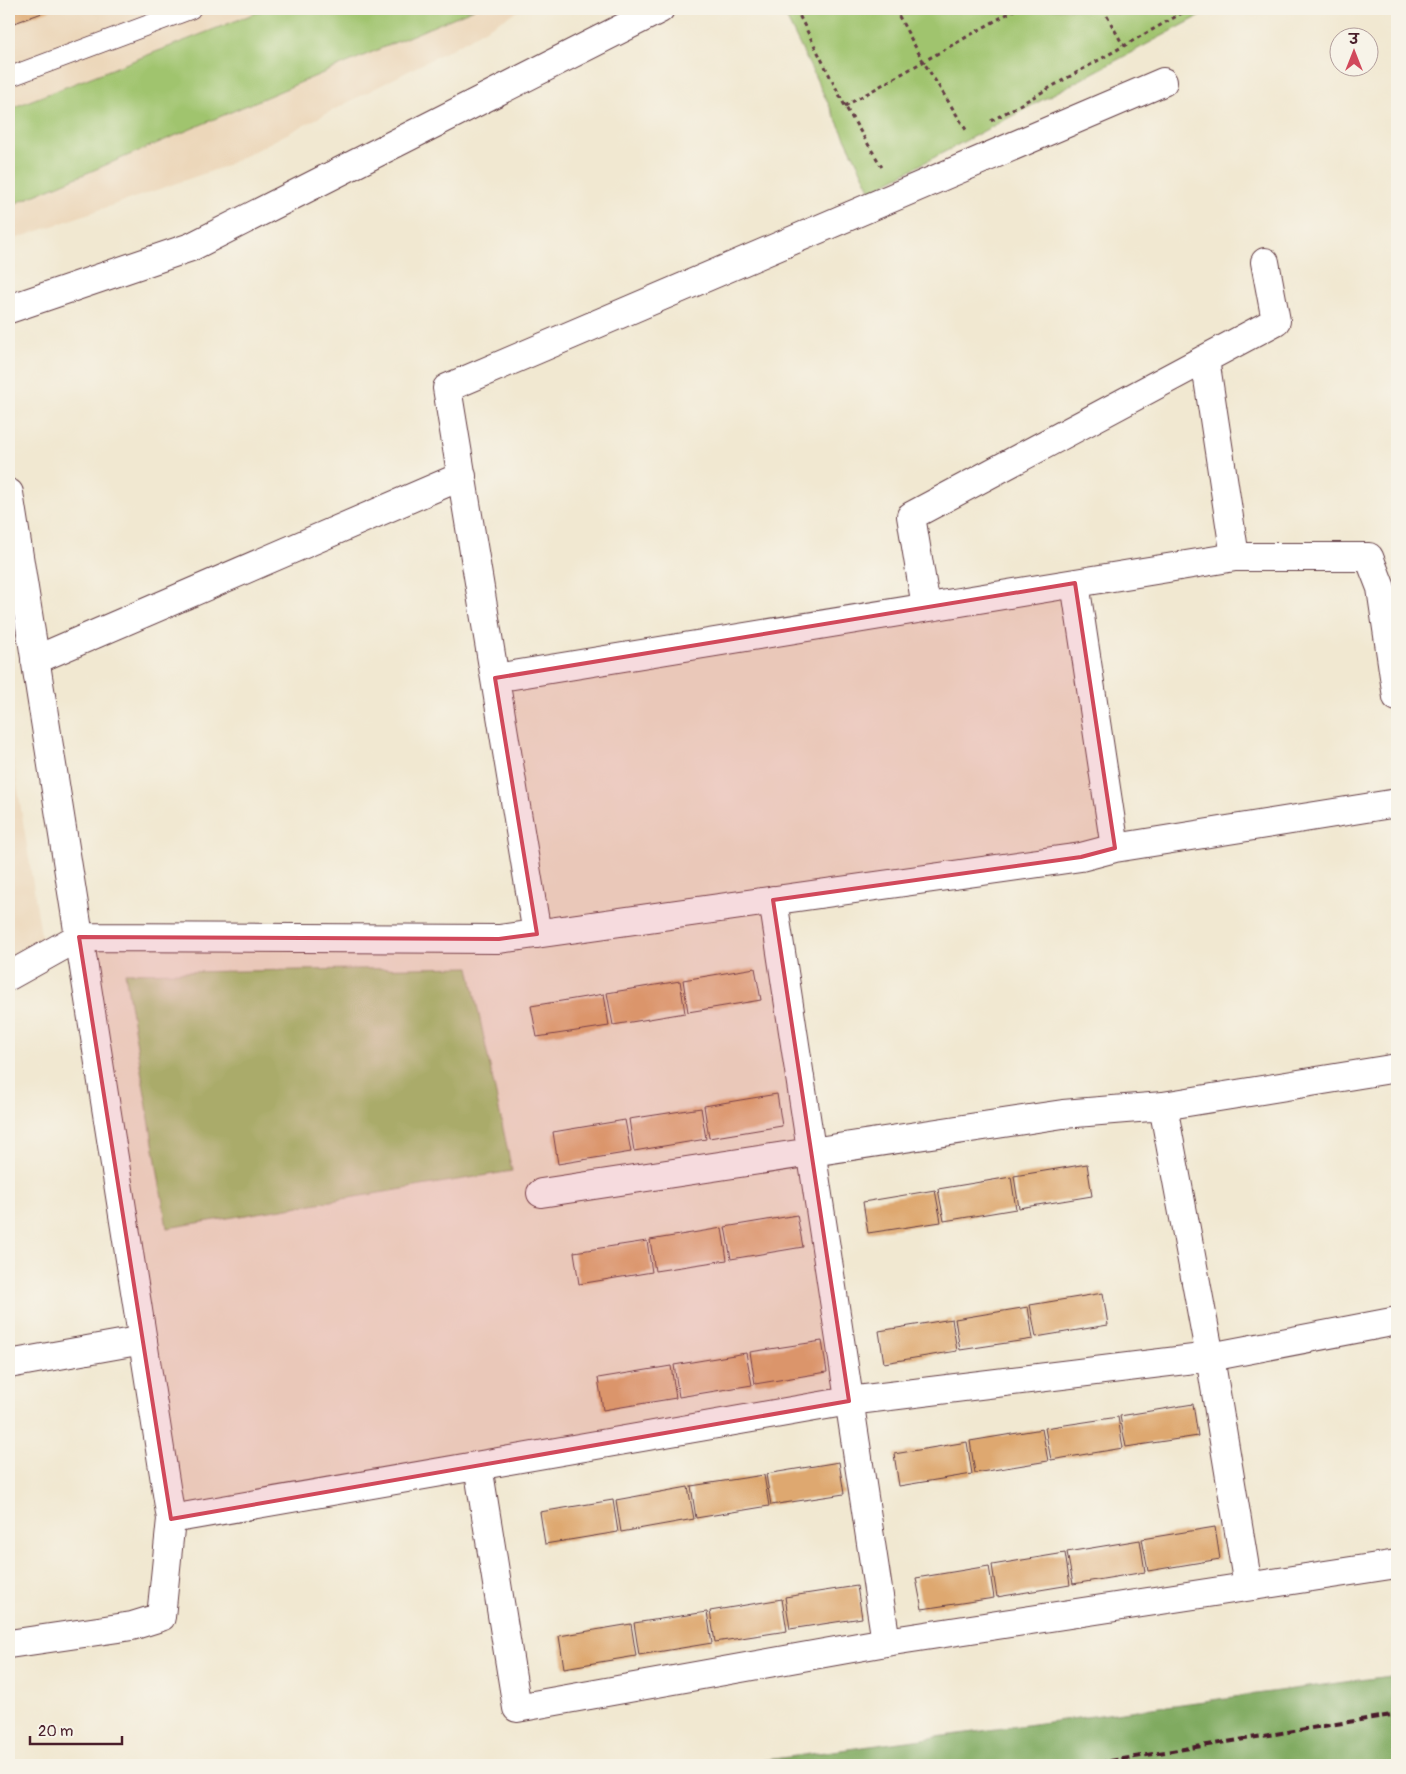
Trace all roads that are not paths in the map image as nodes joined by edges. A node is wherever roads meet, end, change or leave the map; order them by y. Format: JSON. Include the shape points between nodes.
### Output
{"nodes":[{"id":1,"x":191,"y":9,"type":"edge"},
{"id":2,"x":660,"y":9,"type":"edge"},
{"id":3,"x":9,"y":77,"type":"edge"},
{"id":4,"x":1163,"y":82,"type":"dead end"},
{"id":5,"x":1265,"y":262,"type":"dead end"},
{"id":6,"x":9,"y":308,"type":"edge"},
{"id":7,"x":1205,"y":358,"type":"junction"},
{"id":8,"x":462,"y":476,"type":"junction"},
{"id":9,"x":9,"y":493,"type":"edge"},
{"id":10,"x":1235,"y":557,"type":"junction"},
{"id":11,"x":1074,"y":583,"type":"junction"},
{"id":12,"x":926,"y":607,"type":"junction"},
{"id":13,"x":35,"y":660,"type":"junction"},
{"id":14,"x":495,"y":678,"type":"junction"},
{"id":15,"x":1397,"y":697,"type":"edge"},
{"id":16,"x":1397,"y":803,"type":"edge"},
{"id":17,"x":1115,"y":848,"type":"junction"},
{"id":18,"x":773,"y":900,"type":"junction"},
{"id":19,"x":537,"y":934,"type":"junction"},
{"id":20,"x":79,"y":937,"type":"junction"},
{"id":21,"x":9,"y":976,"type":"edge"},
{"id":22,"x":1397,"y":1068,"type":"edge"},
{"id":23,"x":1163,"y":1106,"type":"junction"},
{"id":24,"x":811,"y":1152,"type":"junction"},
{"id":25,"x":541,"y":1193,"type":"dead end"},
{"id":26,"x":1397,"y":1321,"type":"edge"},
{"id":27,"x":143,"y":1340,"type":"junction"},
{"id":28,"x":1210,"y":1356,"type":"junction"},
{"id":29,"x":9,"y":1364,"type":"edge"},
{"id":30,"x":849,"y":1401,"type":"junction"},
{"id":31,"x":478,"y":1466,"type":"junction"},
{"id":32,"x":172,"y":1519,"type":"junction"},
{"id":33,"x":1397,"y":1564,"type":"edge"},
{"id":34,"x":1248,"y":1586,"type":"junction"},
{"id":35,"x":886,"y":1642,"type":"junction"},
{"id":36,"x":9,"y":1644,"type":"edge"}],
"edges":[{"from":1,"to":3,"type":"lane"},
{"from":2,"to":6,"type":"street","via":[[190,247]]},
{"from":4,"to":8,"type":"street","via":[[447,388]]},
{"from":5,"to":7,"type":"street","via":[[1276,320]]},
{"from":7,"to":10,"type":"street"},
{"from":7,"to":12,"type":"street","via":[[911,516]]},
{"from":8,"to":13,"type":"street"},
{"from":8,"to":14,"type":"street"},
{"from":9,"to":13,"type":"street"},
{"from":10,"to":11,"type":"street"},
{"from":10,"to":15,"type":"street","via":[[1369,557],[1381,588]]},
{"from":11,"to":12,"type":"street"},
{"from":11,"to":17,"type":"street"},
{"from":12,"to":14,"type":"street"},
{"from":13,"to":20,"type":"street"},
{"from":14,"to":19,"type":"street"},
{"from":16,"to":17,"type":"street"},
{"from":17,"to":18,"type":"street","via":[[1081,857]]},
{"from":18,"to":19,"type":"street"},
{"from":18,"to":24,"type":"street"},
{"from":19,"to":20,"type":"street","via":[[499,939]]},
{"from":20,"to":21,"type":"street"},
{"from":20,"to":27,"type":"street"},
{"from":22,"to":23,"type":"street"},
{"from":23,"to":24,"type":"street","via":[[1063,1114]]},
{"from":23,"to":28,"type":"street"},
{"from":24,"to":25,"type":"street"},
{"from":24,"to":30,"type":"street"},
{"from":26,"to":28,"type":"street"},
{"from":27,"to":29,"type":"street"},
{"from":27,"to":32,"type":"street"},
{"from":28,"to":30,"type":"street"},
{"from":28,"to":34,"type":"street"},
{"from":30,"to":31,"type":"street"},
{"from":30,"to":35,"type":"street"},
{"from":31,"to":32,"type":"street"},
{"from":31,"to":35,"type":"street","via":[[517,1708]]},
{"from":32,"to":36,"type":"street","via":[[161,1617],[132,1626]]},
{"from":33,"to":34,"type":"street"},
{"from":34,"to":35,"type":"street"}]}
